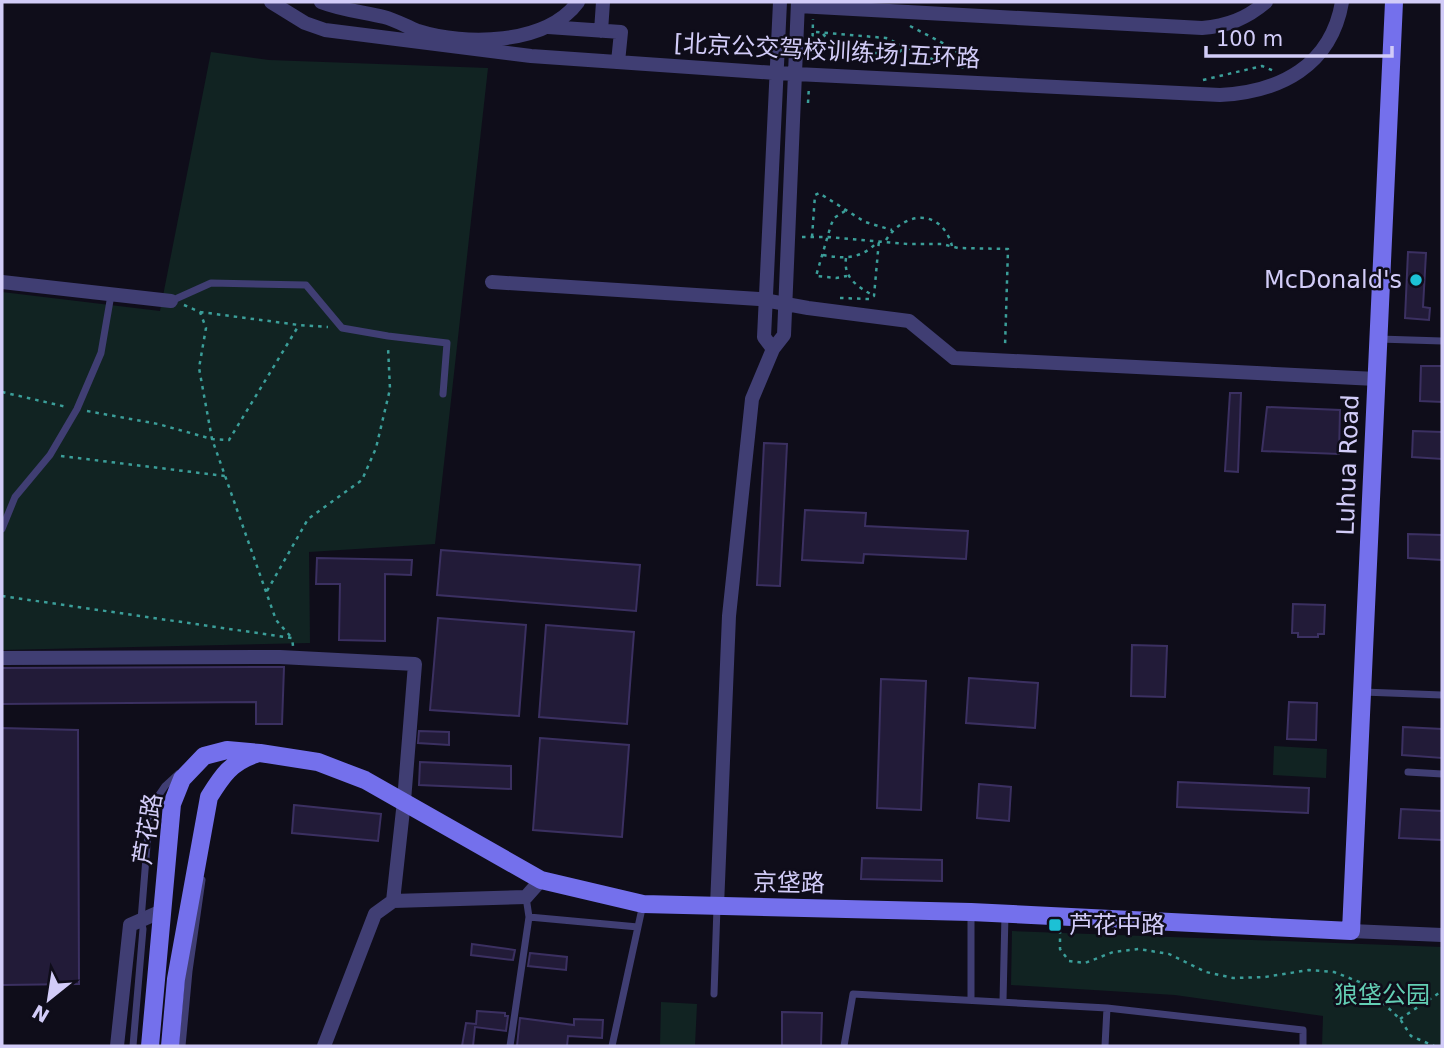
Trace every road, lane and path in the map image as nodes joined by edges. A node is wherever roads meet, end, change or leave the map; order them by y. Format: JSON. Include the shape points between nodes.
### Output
{"nodes":[{"id":1,"x":271,"y":2,"type":"edge"},
{"id":2,"x":321,"y":2,"type":"edge"},
{"id":3,"x":578,"y":2,"type":"edge"},
{"id":4,"x":604,"y":2,"type":"edge"},
{"id":5,"x":779,"y":2,"type":"edge"},
{"id":6,"x":1266,"y":2,"type":"edge"},
{"id":7,"x":1342,"y":2,"type":"edge"},
{"id":8,"x":1394,"y":2,"type":"edge"},
{"id":9,"x":798,"y":4,"type":"edge"},
{"id":10,"x":813,"y":19,"type":"dead end"},
{"id":11,"x":821,"y":19,"type":"dead end"},
{"id":12,"x":904,"y":24,"type":"dead end"},
{"id":13,"x":544,"y":26,"type":"junction"},
{"id":14,"x":601,"y":31,"type":"junction"},
{"id":15,"x":814,"y":32,"type":"dead end"},
{"id":16,"x":823,"y":34,"type":"junction"},
{"id":17,"x":908,"y":46,"type":"junction"},
{"id":18,"x":618,"y":62,"type":"junction"},
{"id":19,"x":776,"y":73,"type":"junction"},
{"id":20,"x":794,"y":73,"type":"junction"},
{"id":21,"x":845,"y":211,"type":"junction"},
{"id":22,"x":892,"y":230,"type":"junction"},
{"id":23,"x":787,"y":237,"type":"junction"},
{"id":24,"x":811,"y":237,"type":"junction"},
{"id":25,"x":828,"y":237,"type":"junction"},
{"id":26,"x":879,"y":240,"type":"junction"},
{"id":27,"x":886,"y":240,"type":"junction"},
{"id":28,"x":952,"y":247,"type":"junction"},
{"id":29,"x":823,"y":255,"type":"junction"},
{"id":30,"x":846,"y":258,"type":"junction"},
{"id":31,"x":847,"y":276,"type":"junction"},
{"id":32,"x":2,"y":282,"type":"edge"},
{"id":33,"x":492,"y":282,"type":"dead end"},
{"id":34,"x":111,"y":294,"type":"junction"},
{"id":35,"x":874,"y":296,"type":"junction"},
{"id":36,"x":833,"y":297,"type":"dead end"},
{"id":37,"x":766,"y":300,"type":"junction"},
{"id":38,"x":171,"y":301,"type":"junction"},
{"id":39,"x":785,"y":304,"type":"junction"},
{"id":40,"x":200,"y":312,"type":"junction"},
{"id":41,"x":299,"y":326,"type":"junction"},
{"id":42,"x":342,"y":328,"type":"junction"},
{"id":43,"x":388,"y":336,"type":"junction"},
{"id":44,"x":1378,"y":339,"type":"junction"},
{"id":45,"x":1442,"y":341,"type":"edge"},
{"id":46,"x":773,"y":349,"type":"junction"},
{"id":47,"x":1004,"y":361,"type":"junction"},
{"id":48,"x":1376,"y":379,"type":"junction"},
{"id":49,"x":2,"y":391,"type":"edge"},
{"id":50,"x":443,"y":394,"type":"dead end"},
{"id":51,"x":78,"y":409,"type":"junction"},
{"id":52,"x":212,"y":439,"type":"junction"},
{"id":53,"x":50,"y":455,"type":"junction"},
{"id":54,"x":225,"y":476,"type":"junction"},
{"id":55,"x":2,"y":529,"type":"edge"},
{"id":56,"x":266,"y":592,"type":"junction"},
{"id":57,"x":2,"y":596,"type":"edge"},
{"id":58,"x":292,"y":638,"type":"junction"},
{"id":59,"x":294,"y":657,"type":"junction"},
{"id":60,"x":2,"y":658,"type":"edge"},
{"id":61,"x":1363,"y":692,"type":"junction"},
{"id":62,"x":1442,"y":695,"type":"edge"},
{"id":63,"x":260,"y":753,"type":"junction"},
{"id":64,"x":204,"y":755,"type":"junction"},
{"id":65,"x":1408,"y":772,"type":"dead end"},
{"id":66,"x":1442,"y":774,"type":"edge"},
{"id":67,"x":209,"y":797,"type":"junction"},
{"id":68,"x":404,"y":801,"type":"junction"},
{"id":69,"x":541,"y":880,"type":"junction"},
{"id":70,"x":526,"y":897,"type":"junction"},
{"id":71,"x":393,"y":901,"type":"junction"},
{"id":72,"x":643,"y":904,"type":"junction"},
{"id":73,"x":717,"y":906,"type":"junction"},
{"id":74,"x":162,"y":911,"type":"junction"},
{"id":75,"x":971,"y":912,"type":"junction"},
{"id":76,"x":1005,"y":913,"type":"junction"},
{"id":77,"x":1061,"y":916,"type":"junction"},
{"id":78,"x":529,"y":917,"type":"junction"},
{"id":79,"x":141,"y":920,"type":"junction"},
{"id":80,"x":638,"y":927,"type":"junction"},
{"id":81,"x":1351,"y":931,"type":"junction"},
{"id":82,"x":1442,"y":935,"type":"edge"},
{"id":83,"x":1442,"y":991,"type":"edge"},
{"id":84,"x":714,"y":994,"type":"dead end"},
{"id":85,"x":971,"y":1000,"type":"junction"},
{"id":86,"x":1003,"y":1001,"type":"junction"},
{"id":87,"x":1107,"y":1008,"type":"junction"},
{"id":88,"x":1400,"y":1019,"type":"junction"},
{"id":89,"x":117,"y":1046,"type":"edge"},
{"id":90,"x":132,"y":1046,"type":"edge"},
{"id":91,"x":150,"y":1046,"type":"edge"},
{"id":92,"x":170,"y":1046,"type":"edge"},
{"id":93,"x":182,"y":1046,"type":"edge"},
{"id":94,"x":324,"y":1046,"type":"edge"},
{"id":95,"x":510,"y":1046,"type":"edge"},
{"id":96,"x":612,"y":1046,"type":"edge"},
{"id":97,"x":844,"y":1046,"type":"edge"},
{"id":98,"x":1105,"y":1046,"type":"edge"},
{"id":99,"x":1303,"y":1046,"type":"edge"},
{"id":100,"x":1434,"y":1046,"type":"edge"}],
"edges":[{"from":1,"to":18,"type":"street","name":"[北京公交驾校训练场]五环路","via":[[304,23],[326,30],[531,56]]},
{"from":2,"to":13,"type":"street","via":[[386,18],[420,32],[481,42]]},
{"from":3,"to":13,"type":"street"},
{"from":4,"to":14,"type":"street"},
{"from":5,"to":19,"type":"street"},
{"from":6,"to":9,"type":"street","via":[[1233,23],[1202,28]]},
{"from":7,"to":20,"type":"street","name":"[北京公交驾校训练场]五环路","via":[[1332,35],[1309,64],[1247,94]]},
{"from":8,"to":44,"type":"street","name":"Luhua Road"},
{"from":9,"to":20,"type":"street"},
{"from":10,"to":11,"type":"path"},
{"from":12,"to":17,"type":"path","via":[[957,50],[965,74]]},
{"from":13,"to":14,"type":"street"},
{"from":14,"to":18,"type":"street","via":[[621,32]]},
{"from":15,"to":16,"type":"path"},
{"from":16,"to":17,"type":"path","via":[[886,38]]},
{"from":16,"to":17,"type":"path","via":[[838,51],[896,54]]},
{"from":18,"to":19,"type":"street","name":"[北京公交驾校训练场]五环路"},
{"from":19,"to":20,"type":"street","name":"[北京公交驾校训练场]五环路"},
{"from":19,"to":37,"type":"street"},
{"from":20,"to":23,"type":"street"},
{"from":21,"to":22,"type":"path"},
{"from":21,"to":24,"type":"path","via":[[819,193],[815,195]]},
{"from":21,"to":25,"type":"path","via":[[834,218]]},
{"from":22,"to":27,"type":"path"},
{"from":22,"to":28,"type":"path","via":[[911,218],[922,218],[948,234]]},
{"from":23,"to":24,"type":"path"},
{"from":23,"to":39,"type":"street"},
{"from":24,"to":25,"type":"path"},
{"from":25,"to":26,"type":"path"},
{"from":25,"to":29,"type":"path"},
{"from":26,"to":27,"type":"path"},
{"from":26,"to":30,"type":"path","via":[[861,255]]},
{"from":26,"to":35,"type":"path"},
{"from":27,"to":28,"type":"path"},
{"from":28,"to":47,"type":"path","via":[[1008,249]]},
{"from":29,"to":30,"type":"path"},
{"from":29,"to":31,"type":"path","via":[[816,276]]},
{"from":30,"to":31,"type":"path"},
{"from":31,"to":35,"type":"path"},
{"from":32,"to":34,"type":"street"},
{"from":33,"to":37,"type":"street"},
{"from":34,"to":38,"type":"street"},
{"from":34,"to":51,"type":"lane","via":[[101,353]]},
{"from":35,"to":36,"type":"path"},
{"from":37,"to":39,"type":"street"},
{"from":37,"to":46,"type":"street","via":[[764,337]]},
{"from":38,"to":40,"type":"path"},
{"from":38,"to":42,"type":"lane","via":[[211,283],[306,285]]},
{"from":39,"to":46,"type":"street","via":[[783,335]]},
{"from":39,"to":47,"type":"street","via":[[909,321],[954,358]]},
{"from":40,"to":41,"type":"path"},
{"from":40,"to":52,"type":"path","via":[[206,328],[199,368]]},
{"from":41,"to":42,"type":"path"},
{"from":41,"to":52,"type":"path","via":[[229,440]]},
{"from":42,"to":43,"type":"lane"},
{"from":43,"to":50,"type":"lane","via":[[447,343]]},
{"from":43,"to":56,"type":"path","via":[[390,389],[376,448],[362,480],[308,519]]},
{"from":44,"to":45,"type":"lane"},
{"from":44,"to":48,"type":"street","name":"Luhua Road"},
{"from":46,"to":73,"type":"street","via":[[752,399],[731,595]]},
{"from":47,"to":48,"type":"street"},
{"from":48,"to":61,"type":"street","name":"Luhua Road"},
{"from":49,"to":51,"type":"path"},
{"from":51,"to":52,"type":"path"},
{"from":51,"to":53,"type":"lane"},
{"from":52,"to":54,"type":"path"},
{"from":53,"to":54,"type":"path"},
{"from":53,"to":55,"type":"lane","via":[[15,497]]},
{"from":54,"to":56,"type":"path"},
{"from":56,"to":58,"type":"path","via":[[276,620]]},
{"from":57,"to":58,"type":"path"},
{"from":58,"to":59,"type":"path"},
{"from":59,"to":60,"type":"street"},
{"from":59,"to":68,"type":"street","via":[[415,664]]},
{"from":61,"to":62,"type":"lane"},
{"from":61,"to":81,"type":"street","name":"Luhua Road"},
{"from":63,"to":64,"type":"street","via":[[227,750]]},
{"from":63,"to":67,"type":"street","via":[[231,765]]},
{"from":63,"to":68,"type":"street","name":"京垡路","via":[[318,762]]},
{"from":64,"to":74,"type":"street","name":"芦花路","via":[[182,779],[172,804]]},
{"from":64,"to":79,"type":"lane","via":[[165,786],[150,808]]},
{"from":65,"to":66,"type":"lane"},
{"from":67,"to":92,"type":"street","via":[[176,979]]},
{"from":67,"to":93,"type":"lane"},
{"from":68,"to":69,"type":"street","name":"京垡路"},
{"from":68,"to":71,"type":"street"},
{"from":69,"to":70,"type":"street"},
{"from":69,"to":72,"type":"street","name":"京垡路"},
{"from":70,"to":71,"type":"street"},
{"from":70,"to":78,"type":"lane"},
{"from":71,"to":94,"type":"street","via":[[375,914]]},
{"from":72,"to":73,"type":"street","name":"京垡路"},
{"from":72,"to":80,"type":"lane"},
{"from":73,"to":75,"type":"street","name":"京垡路"},
{"from":73,"to":84,"type":"lane"},
{"from":74,"to":79,"type":"street"},
{"from":74,"to":91,"type":"street","name":"芦花路"},
{"from":75,"to":76,"type":"street","name":"京垡路"},
{"from":75,"to":85,"type":"lane"},
{"from":76,"to":77,"type":"street","name":"京垡路"},
{"from":76,"to":86,"type":"lane"},
{"from":77,"to":81,"type":"street","name":"京垡路"},
{"from":77,"to":88,"type":"path","via":[[1060,949],[1069,961],[1085,963],[1113,952],[1139,949],[1169,954],[1206,972],[1233,978],[1334,972],[1362,983]]},
{"from":78,"to":80,"type":"lane"},
{"from":78,"to":95,"type":"lane"},
{"from":79,"to":89,"type":"street","via":[[130,925]]},
{"from":79,"to":90,"type":"lane"},
{"from":80,"to":96,"type":"lane"},
{"from":81,"to":82,"type":"street"},
{"from":83,"to":88,"type":"path"},
{"from":85,"to":86,"type":"lane"},
{"from":85,"to":97,"type":"lane","via":[[853,994]]},
{"from":86,"to":87,"type":"lane"},
{"from":87,"to":98,"type":"lane"},
{"from":87,"to":99,"type":"lane","via":[[1303,1030]]},
{"from":88,"to":100,"type":"path","via":[[1410,1036]]}]}
